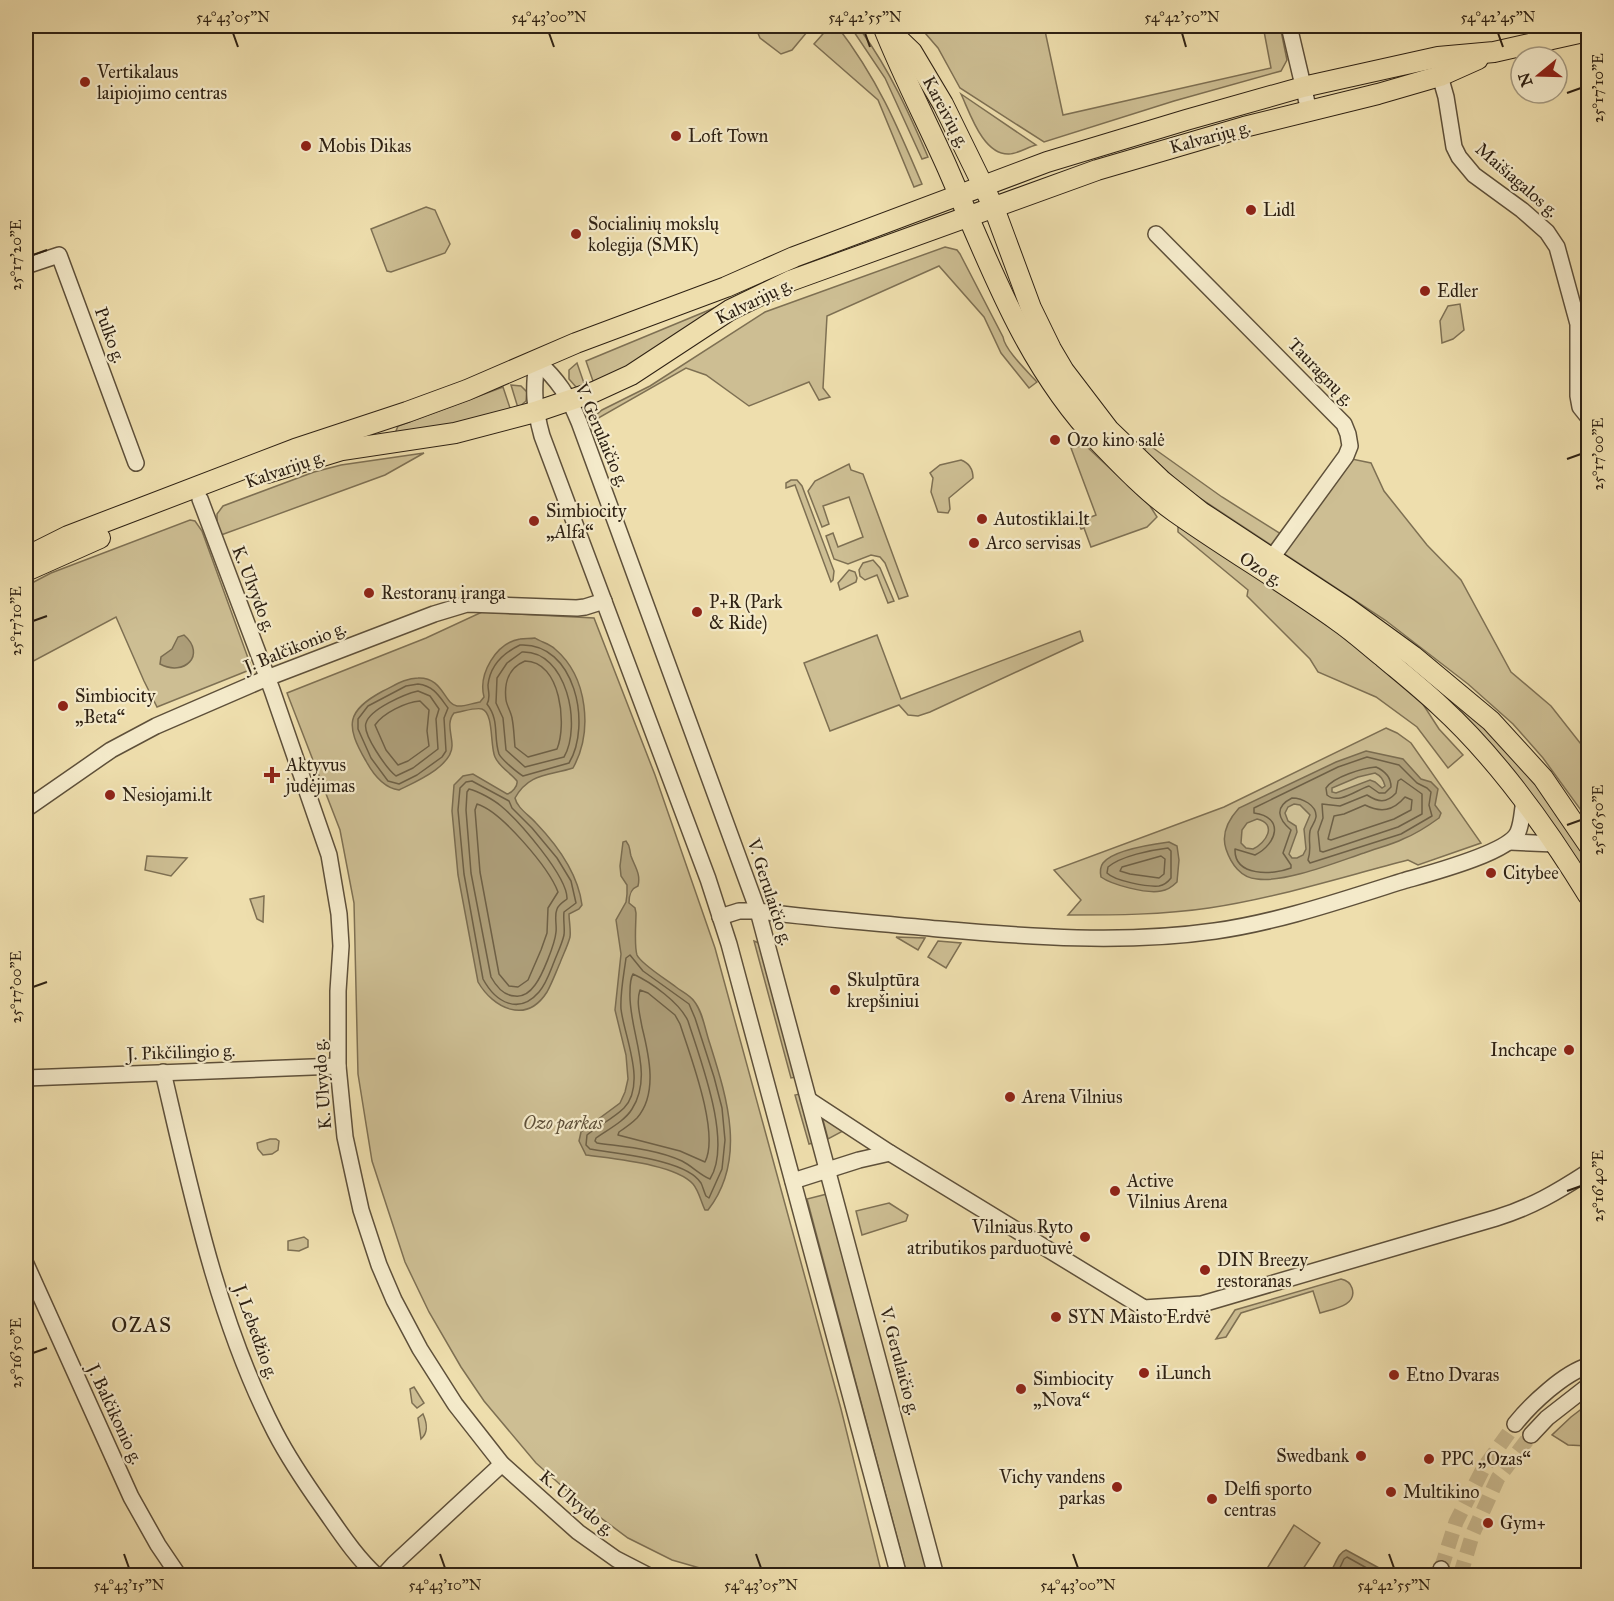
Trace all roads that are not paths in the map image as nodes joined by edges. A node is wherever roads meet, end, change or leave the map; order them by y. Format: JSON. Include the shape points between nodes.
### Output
{"nodes":[{"id":1,"x":884,"y":26,"type":"edge"},
{"id":2,"x":1289,"y":26,"type":"edge"},
{"id":3,"x":1588,"y":31,"type":"edge"},
{"id":4,"x":1494,"y":52,"type":"junction"},
{"id":5,"x":1440,"y":75,"type":"junction"},
{"id":6,"x":1303,"y":87,"type":"junction"},
{"id":7,"x":1309,"y":111,"type":"junction"},
{"id":8,"x":984,"y":185,"type":"junction"},
{"id":9,"x":958,"y":194,"type":"junction"},
{"id":10,"x":994,"y":208,"type":"junction"},
{"id":11,"x":968,"y":218,"type":"junction"},
{"id":12,"x":1156,"y":234,"type":"dead end"},
{"id":13,"x":26,"y":266,"type":"edge"},
{"id":14,"x":537,"y":361,"type":"junction"},
{"id":15,"x":570,"y":400,"type":"junction"},
{"id":16,"x":535,"y":412,"type":"junction"},
{"id":17,"x":1588,"y":417,"type":"edge"},
{"id":18,"x":136,"y":463,"type":"dead end"},
{"id":19,"x":200,"y":500,"type":"junction"},
{"id":20,"x":26,"y":557,"type":"edge"},
{"id":21,"x":1271,"y":559,"type":"junction"},
{"id":22,"x":26,"y":571,"type":"edge"},
{"id":23,"x":604,"y":601,"type":"junction"},
{"id":24,"x":267,"y":678,"type":"junction"},
{"id":25,"x":1524,"y":801,"type":"junction"},
{"id":26,"x":26,"y":809,"type":"edge"},
{"id":27,"x":1510,"y":842,"type":"junction"},
{"id":28,"x":1555,"y":844,"type":"junction"},
{"id":29,"x":1588,"y":844,"type":"edge"},
{"id":30,"x":1588,"y":895,"type":"edge"},
{"id":31,"x":758,"y":911,"type":"junction"},
{"id":32,"x":720,"y":916,"type":"junction"},
{"id":33,"x":338,"y":1066,"type":"junction"},
{"id":34,"x":164,"y":1072,"type":"junction"},
{"id":35,"x":26,"y":1078,"type":"edge"},
{"id":36,"x":809,"y":1100,"type":"junction"},
{"id":37,"x":890,"y":1153,"type":"junction"},
{"id":38,"x":828,"y":1171,"type":"junction"},
{"id":39,"x":1588,"y":1172,"type":"edge"},
{"id":40,"x":793,"y":1181,"type":"junction"},
{"id":41,"x":26,"y":1264,"type":"edge"},
{"id":42,"x":1588,"y":1366,"type":"edge"},
{"id":43,"x":1588,"y":1386,"type":"edge"},
{"id":44,"x":1515,"y":1424,"type":"tunnel mouth"},
{"id":45,"x":1531,"y":1435,"type":"tunnel mouth"},
{"id":46,"x":502,"y":1464,"type":"junction"},
{"id":47,"x":179,"y":1575,"type":"edge"},
{"id":48,"x":377,"y":1575,"type":"edge"},
{"id":49,"x":384,"y":1575,"type":"edge"},
{"id":50,"x":649,"y":1575,"type":"edge"},
{"id":51,"x":899,"y":1575,"type":"edge"},
{"id":52,"x":936,"y":1575,"type":"edge"}],
"edges":[{"from":1,"to":8,"type":"main road","name":"Kareivių g.","via":[[912,52],[929,79]]},
{"from":1,"to":9,"type":"main road","name":"Kareivių g."},
{"from":2,"to":6,"type":"street"},
{"from":3,"to":4,"type":"main road","name":"Kalvarijų g."},
{"from":4,"to":5,"type":"main road","name":"Kalvarijų g."},
{"from":4,"to":6,"type":"main road","name":"Kalvarijų g.","via":[[1438,57]]},
{"from":5,"to":7,"type":"main road","name":"Kalvarijų g."},
{"from":5,"to":17,"type":"street","name":"Maišiagalos g.","via":[[1454,147],[1466,167],[1528,215],[1547,232],[1557,248],[1578,324],[1578,396]]},
{"from":6,"to":7,"type":"street"},
{"from":6,"to":8,"type":"main road","name":"Kalvarijų g.","via":[[1047,162]]},
{"from":7,"to":10,"type":"main road","name":"Kalvarijų g.","via":[[1164,149]]},
{"from":8,"to":9,"type":"main road","name":"Kalvarijų g."},
{"from":8,"to":10,"type":"main road","name":"Kareivių g."},
{"from":9,"to":11,"type":"main road","name":"Kareivių g."},
{"from":9,"to":14,"type":"main road","name":"Kalvarijų g."},
{"from":10,"to":11,"type":"main road","name":"Kalvarijų g."},
{"from":10,"to":21,"type":"main road","name":"Ozo g.","via":[[1031,308],[1064,371],[1088,404],[1161,480]]},
{"from":11,"to":15,"type":"main road","name":"Kalvarijų g.","via":[[766,291],[720,316],[632,375]]},
{"from":11,"to":25,"type":"main road","name":"Ozo g.","via":[[1021,333],[1097,440],[1174,511],[1340,622],[1403,674],[1442,707]]},
{"from":12,"to":21,"type":"street","name":"Tauragnų g.","via":[[1312,390],[1344,424],[1348,435],[1350,446],[1346,456]]},
{"from":13,"to":18,"type":"street","name":"Pulko g.","via":[[58,255]]},
{"from":14,"to":15,"type":"street","name":"V. Gerulaičio g."},
{"from":14,"to":16,"type":"street"},
{"from":14,"to":20,"type":"main road","name":"Kalvarijų g.","via":[[68,536]]},
{"from":15,"to":16,"type":"main road","name":"Kalvarijų g."},
{"from":15,"to":31,"type":"street","name":"V. Gerulaičio g."},
{"from":16,"to":19,"type":"main road","name":"Kalvarijų g.","via":[[455,433],[320,456]]},
{"from":16,"to":23,"type":"street"},
{"from":19,"to":22,"type":"main road","name":"Kalvarijų g.","via":[[84,544]]},
{"from":19,"to":24,"type":"street","name":"K. Ulvydo g."},
{"from":21,"to":29,"type":"main road","name":"Ozo g.","via":[[1413,656],[1491,721],[1543,778]]},
{"from":23,"to":24,"type":"street","name":"J. Balčikonio g.","via":[[585,608],[458,605]]},
{"from":23,"to":32,"type":"street"},
{"from":24,"to":26,"type":"street","name":"J. Balčikonio g.","via":[[111,750]]},
{"from":24,"to":33,"type":"street","name":"K. Ulvydo g.","via":[[321,830],[335,883],[341,946]]},
{"from":25,"to":27,"type":"street","via":[[1518,832]]},
{"from":25,"to":28,"type":"main road","name":"Ozo g."},
{"from":27,"to":28,"type":"street"},
{"from":27,"to":31,"type":"street","via":[[1467,861],[1325,906],[1192,934],[1119,937],[976,933]]},
{"from":28,"to":30,"type":"main road","name":"Ozo g."},
{"from":31,"to":32,"type":"street"},
{"from":31,"to":36,"type":"street","name":"V. Gerulaičio g."},
{"from":32,"to":40,"type":"street"},
{"from":33,"to":34,"type":"street","name":"J. Pikčilingio g."},
{"from":33,"to":46,"type":"street","name":"K. Ulvydo g.","via":[[355,1188],[379,1265],[420,1348],[455,1404]]},
{"from":34,"to":35,"type":"street","name":"J. Pikčilingio g."},
{"from":34,"to":48,"type":"street","name":"J. Lebedžio g.","via":[[218,1287],[262,1406],[302,1478],[350,1546]]},
{"from":36,"to":37,"type":"street"},
{"from":36,"to":38,"type":"street","name":"V. Gerulaičio g."},
{"from":37,"to":38,"type":"street"},
{"from":37,"to":39,"type":"street","via":[[1144,1308],[1202,1304],[1521,1210]]},
{"from":38,"to":40,"type":"street"},
{"from":38,"to":52,"type":"street","name":"V. Gerulaičio g."},
{"from":40,"to":51,"type":"street"},
{"from":41,"to":47,"type":"street","name":"J. Balčikonio g.","via":[[132,1497]]},
{"from":42,"to":44,"type":"street","via":[[1558,1383]]},
{"from":43,"to":45,"type":"street","via":[[1546,1418]]},
{"from":46,"to":49,"type":"street"},
{"from":46,"to":50,"type":"street","name":"K. Ulvydo g.","via":[[578,1532],[616,1559]]}]}
